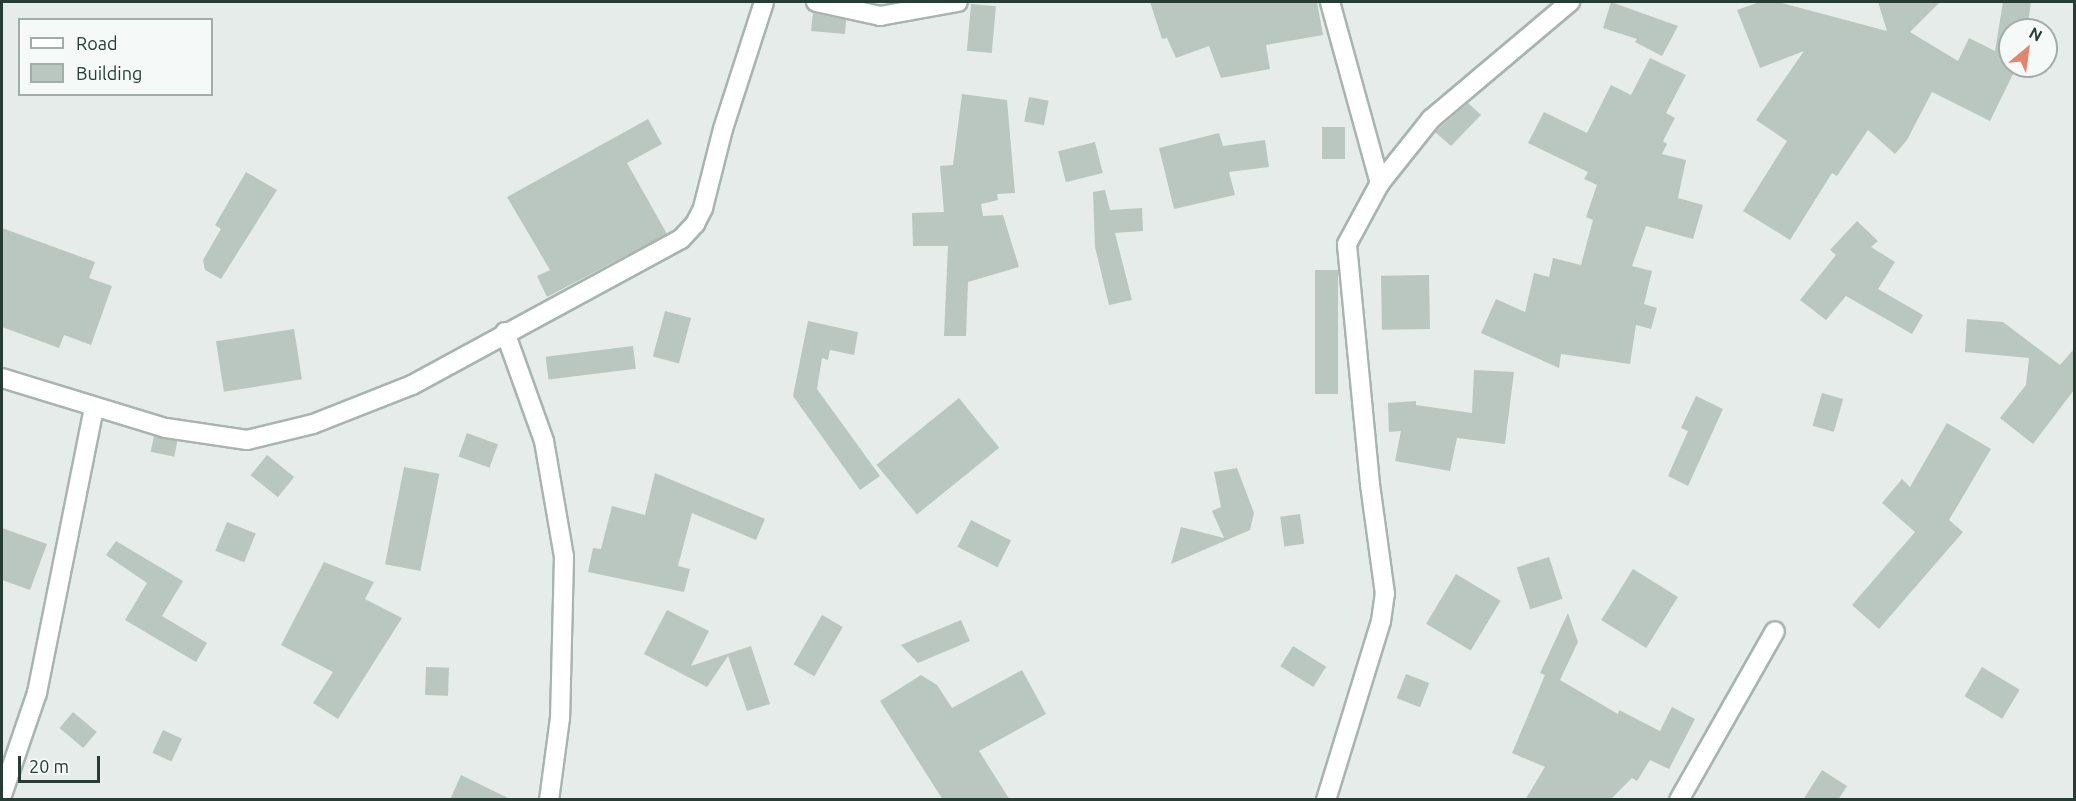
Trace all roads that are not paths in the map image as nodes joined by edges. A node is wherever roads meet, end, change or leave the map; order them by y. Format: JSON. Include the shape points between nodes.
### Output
{"nodes":[{"id":1,"x":764,"y":2,"type":"edge"},
{"id":2,"x":816,"y":2,"type":"edge"},
{"id":3,"x":958,"y":2,"type":"edge"},
{"id":4,"x":1330,"y":2,"type":"edge"},
{"id":5,"x":1570,"y":2,"type":"edge"},
{"id":6,"x":1380,"y":183,"type":"junction"},
{"id":7,"x":505,"y":332,"type":"junction"},
{"id":8,"x":2,"y":378,"type":"edge"},
{"id":9,"x":94,"y":408,"type":"junction"},
{"id":10,"x":1775,"y":631,"type":"dead end"},
{"id":11,"x":2,"y":795,"type":"edge"},
{"id":12,"x":549,"y":800,"type":"edge"},
{"id":13,"x":1326,"y":800,"type":"edge"},
{"id":14,"x":1679,"y":800,"type":"edge"}],
"edges":[{"from":1,"to":7,"type":"street","via":[[695,224],[681,239]]},
{"from":2,"to":3,"type":"street","via":[[879,16]]},
{"from":4,"to":6,"type":"street"},
{"from":5,"to":6,"type":"street","via":[[1431,119]]},
{"from":6,"to":13,"type":"street","via":[[1352,231],[1346,260],[1385,594],[1381,621]]},
{"from":7,"to":9,"type":"street","via":[[412,385],[313,423],[247,440],[166,428]]},
{"from":7,"to":12,"type":"street","via":[[544,441],[564,557],[560,718]]},
{"from":8,"to":9,"type":"street"},
{"from":9,"to":11,"type":"street","via":[[37,693]]},
{"from":10,"to":14,"type":"street"}]}
